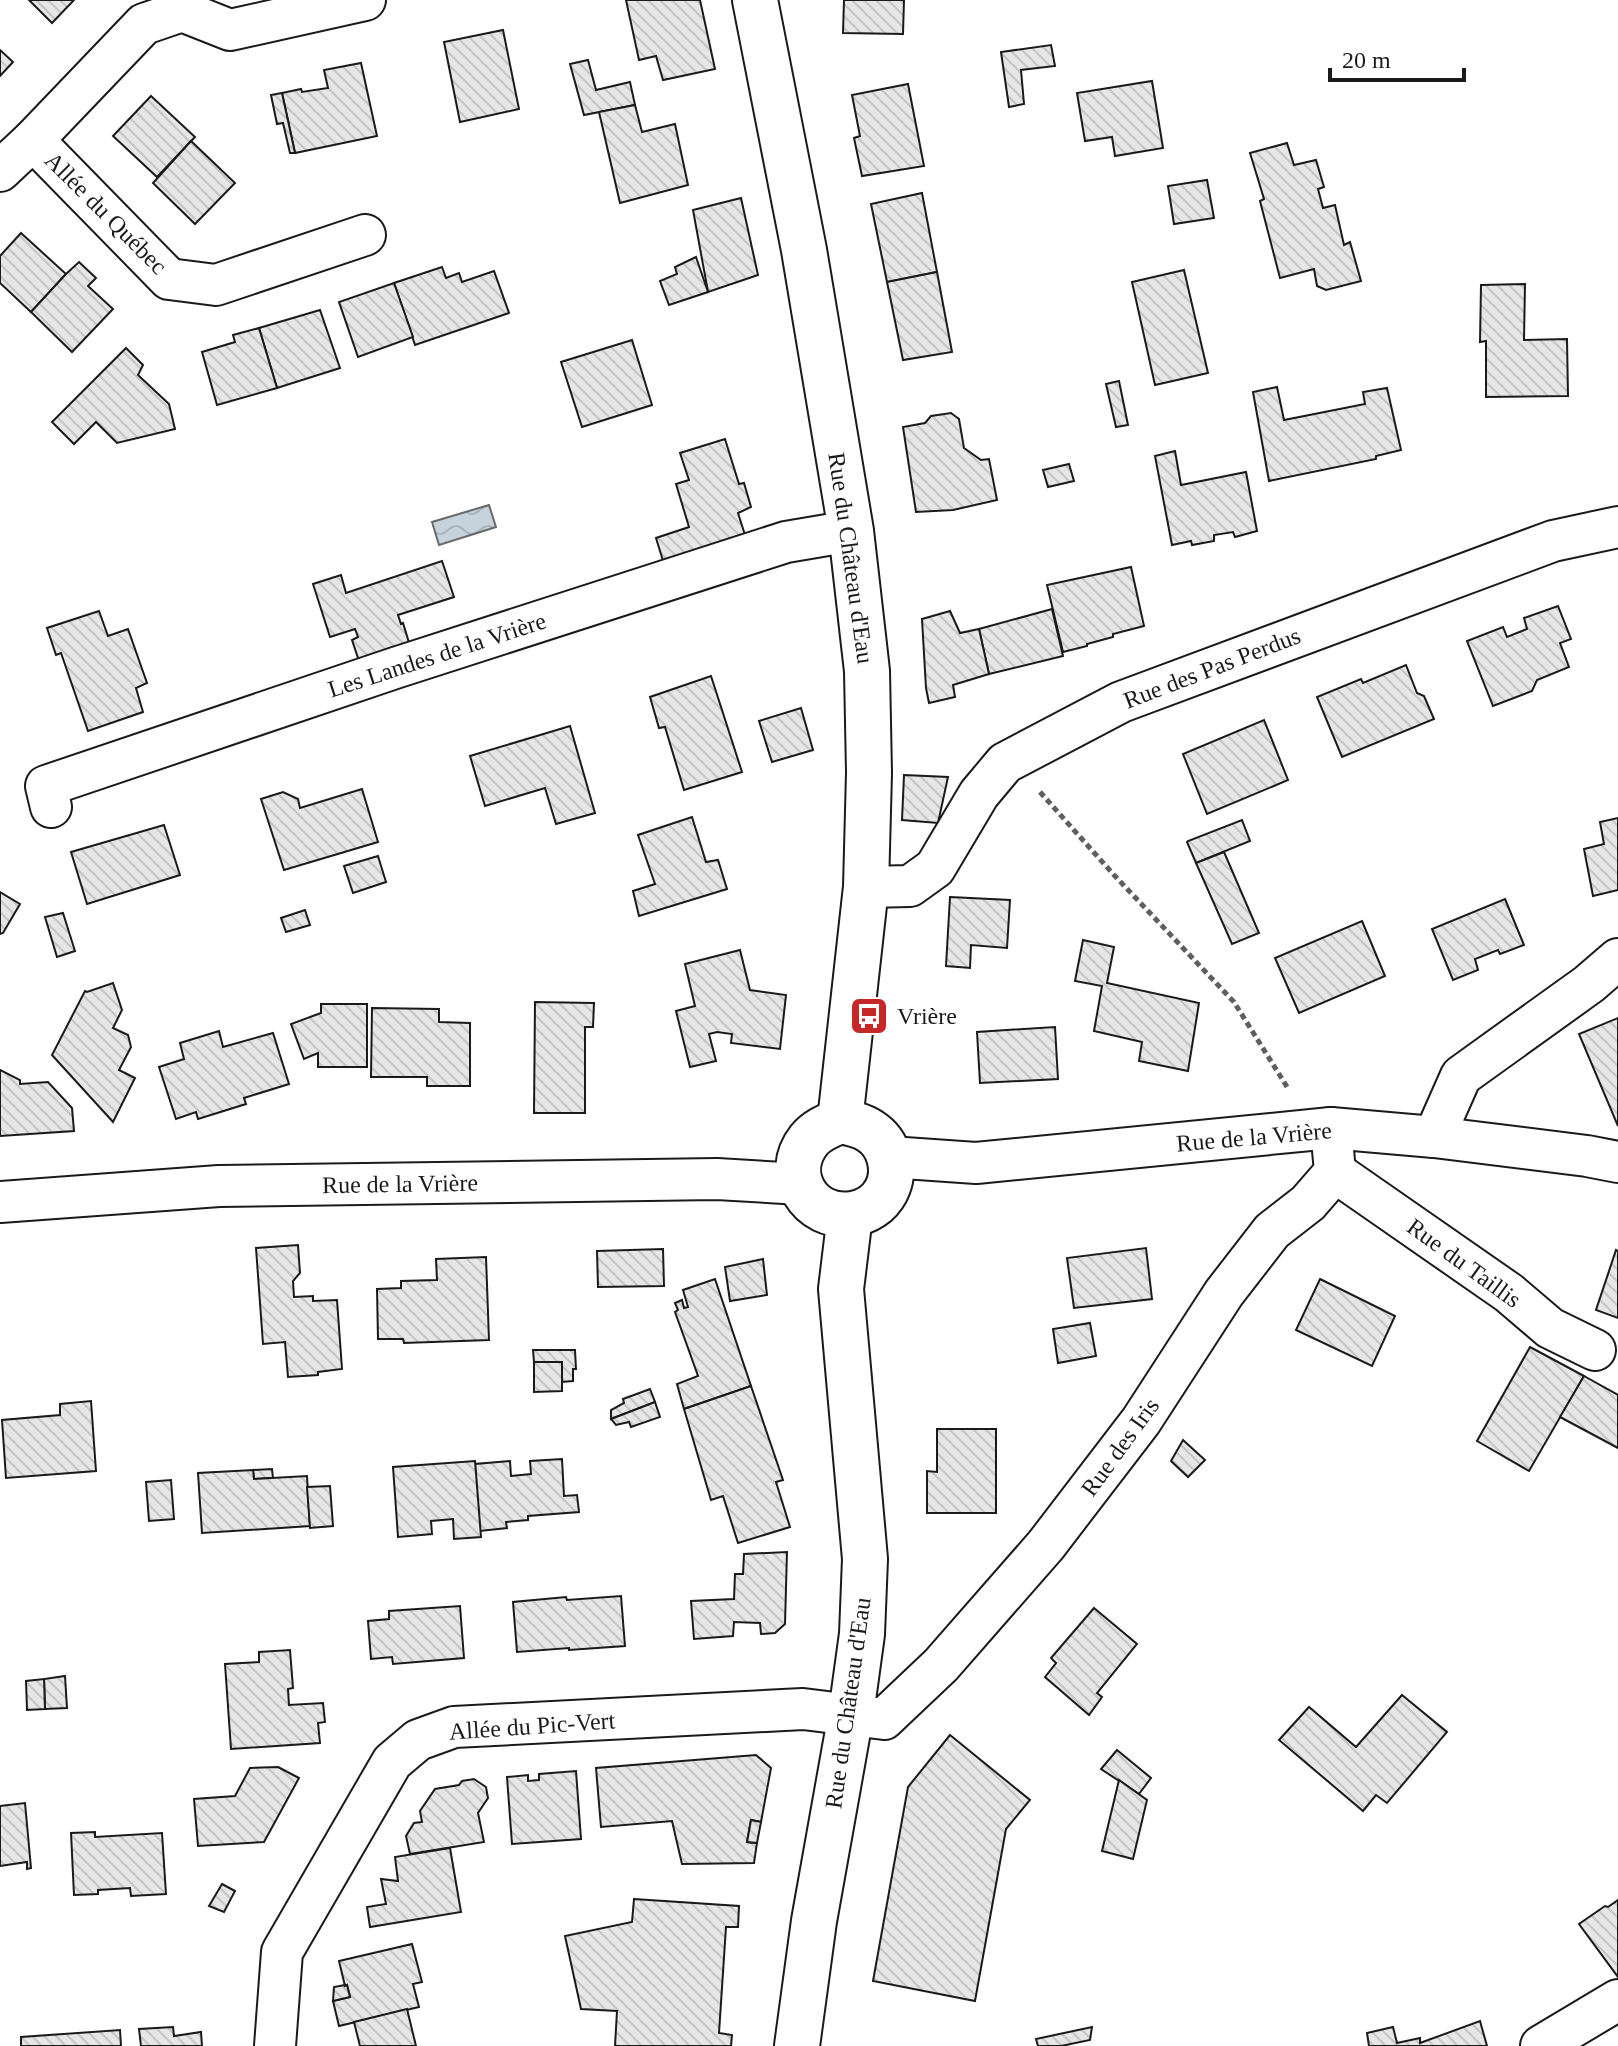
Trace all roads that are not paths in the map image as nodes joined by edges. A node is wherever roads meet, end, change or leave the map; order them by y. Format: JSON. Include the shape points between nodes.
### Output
{"nodes":[{"id":1,"x":365,"y":0,"type":"edge"},
{"id":2,"x":755,"y":0,"type":"edge"},
{"id":3,"x":33,"y":140,"type":"junction"},
{"id":4,"x":0,"y":171,"type":"edge"},
{"id":5,"x":365,"y":235,"type":"dead end"},
{"id":6,"x":1618,"y":527,"type":"edge"},
{"id":7,"x":851,"y":531,"type":"junction"},
{"id":8,"x":51,"y":807,"type":"dead end"},
{"id":9,"x":866,"y":887,"type":"junction"},
{"id":10,"x":1618,"y":959,"type":"edge"},
{"id":11,"x":840,"y":1121,"type":"junction"},
{"id":12,"x":1314,"y":1130,"type":"junction"},
{"id":13,"x":1434,"y":1137,"type":"junction"},
{"id":14,"x":890,"y":1157,"type":"junction"},
{"id":15,"x":1618,"y":1162,"type":"edge"},
{"id":16,"x":1335,"y":1172,"type":"junction"},
{"id":17,"x":801,"y":1184,"type":"junction"},
{"id":18,"x":0,"y":1202,"type":"edge"},
{"id":19,"x":850,"y":1215,"type":"junction"},
{"id":20,"x":1595,"y":1350,"type":"dead end"},
{"id":21,"x":851,"y":1714,"type":"junction"},
{"id":22,"x":1618,"y":2000,"type":"edge"},
{"id":23,"x":275,"y":2046,"type":"edge"},
{"id":24,"x":797,"y":2046,"type":"edge"},
{"id":25,"x":1541,"y":2046,"type":"edge"}],
"edges":[{"from":1,"to":3,"type":"street","name":"Allée du Québec","via":[[230,30],[182,11],[144,24]]},
{"from":2,"to":7,"type":"street","name":"Rue du Château d'Eau"},
{"from":3,"to":4,"type":"street","name":"Allée du Québec"},
{"from":3,"to":5,"type":"street","name":"Allée du Québec","via":[[169,279],[216,285]]},
{"from":6,"to":9,"type":"street","name":"Rue des Pas Perdus","via":[[1553,541],[1121,702],[1005,763],[979,794],[935,868],[910,886]]},
{"from":7,"to":8,"type":"street","name":"Les Landes de la Vrière","via":[[786,542],[46,786]]},
{"from":7,"to":9,"type":"street","name":"Rue du Château d'Eau","via":[[867,671]]},
{"from":9,"to":11,"type":"street","name":"Rue du Château d'Eau"},
{"from":10,"to":13,"type":"street","via":[[1461,1076]]},
{"from":11,"to":14,"type":"street","via":[[871,1131]]},
{"from":11,"to":17,"type":"street","via":[[823,1128],[801,1152]]},
{"from":12,"to":13,"type":"street","name":"Rue de la Vrière"},
{"from":12,"to":14,"type":"street","name":"Rue de la Vrière","via":[[976,1163]]},
{"from":12,"to":16,"type":"street"},
{"from":13,"to":15,"type":"street","name":"Rue de la Vrière"},
{"from":14,"to":19,"type":"street","via":[[887,1189],[865,1212]]},
{"from":16,"to":20,"type":"street","name":"Rue du Taillis","via":[[1509,1293],[1550,1328]]},
{"from":16,"to":21,"type":"street","name":"Rue des Iris","via":[[1308,1203],[1272,1231],[1088,1491],[941,1665],[884,1719]]},
{"from":17,"to":18,"type":"street","name":"Rue de la Vrière","via":[[717,1179],[219,1186]]},
{"from":17,"to":19,"type":"street","via":[[820,1209]]},
{"from":19,"to":21,"type":"street","name":"Rue du Château d'Eau","via":[[841,1289],[865,1559]]},
{"from":21,"to":23,"type":"street","name":"Allée du Pic-Vert","via":[[803,1709],[454,1727],[418,1740],[392,1762],[282,1952]]},
{"from":21,"to":24,"type":"street","name":"Rue du Château d'Eau"},
{"from":22,"to":25,"type":"street"}]}
